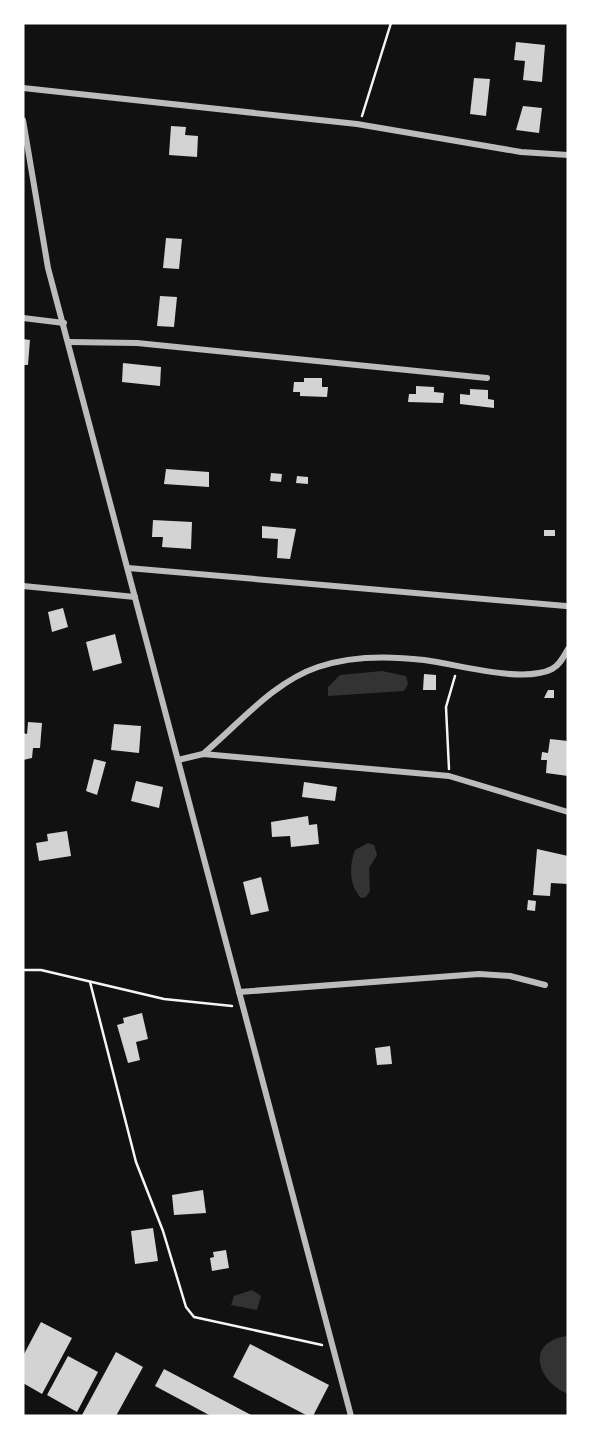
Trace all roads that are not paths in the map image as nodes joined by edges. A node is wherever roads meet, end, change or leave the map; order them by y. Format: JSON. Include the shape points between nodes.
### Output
{"nodes":[{"id":1,"x":23,"y":88,"type":"edge"},
{"id":2,"x":23,"y":120,"type":"edge"},
{"id":3,"x":568,"y":155,"type":"edge"},
{"id":4,"x":23,"y":318,"type":"edge"},
{"id":5,"x":64,"y":323,"type":"junction"},
{"id":6,"x":69,"y":342,"type":"junction"},
{"id":7,"x":487,"y":377,"type":"dead end"},
{"id":8,"x":128,"y":568,"type":"junction"},
{"id":9,"x":23,"y":586,"type":"edge"},
{"id":10,"x":135,"y":597,"type":"junction"},
{"id":11,"x":568,"y":606,"type":"edge"},
{"id":12,"x":568,"y":649,"type":"edge"},
{"id":13,"x":203,"y":754,"type":"junction"},
{"id":14,"x":178,"y":760,"type":"junction"},
{"id":15,"x":568,"y":812,"type":"edge"},
{"id":16,"x":545,"y":985,"type":"dead end"},
{"id":17,"x":239,"y":992,"type":"junction"},
{"id":18,"x":351,"y":1416,"type":"edge"}],
"edges":[{"from":1,"to":3,"type":"street","via":[[357,124],[521,152]]},
{"from":2,"to":5,"type":"street","via":[[48,268]]},
{"from":4,"to":5,"type":"street"},
{"from":5,"to":6,"type":"street"},
{"from":6,"to":7,"type":"street","via":[[137,344]]},
{"from":6,"to":8,"type":"street"},
{"from":8,"to":10,"type":"street"},
{"from":8,"to":11,"type":"street"},
{"from":9,"to":10,"type":"street"},
{"from":10,"to":14,"type":"street"},
{"from":12,"to":13,"type":"street","via":[[560,663],[541,672],[493,673],[381,658],[318,667],[282,686]]},
{"from":13,"to":14,"type":"street"},
{"from":13,"to":15,"type":"street","via":[[449,776]]},
{"from":14,"to":17,"type":"street"},
{"from":16,"to":17,"type":"street","via":[[479,974]]},
{"from":17,"to":18,"type":"street"}]}
